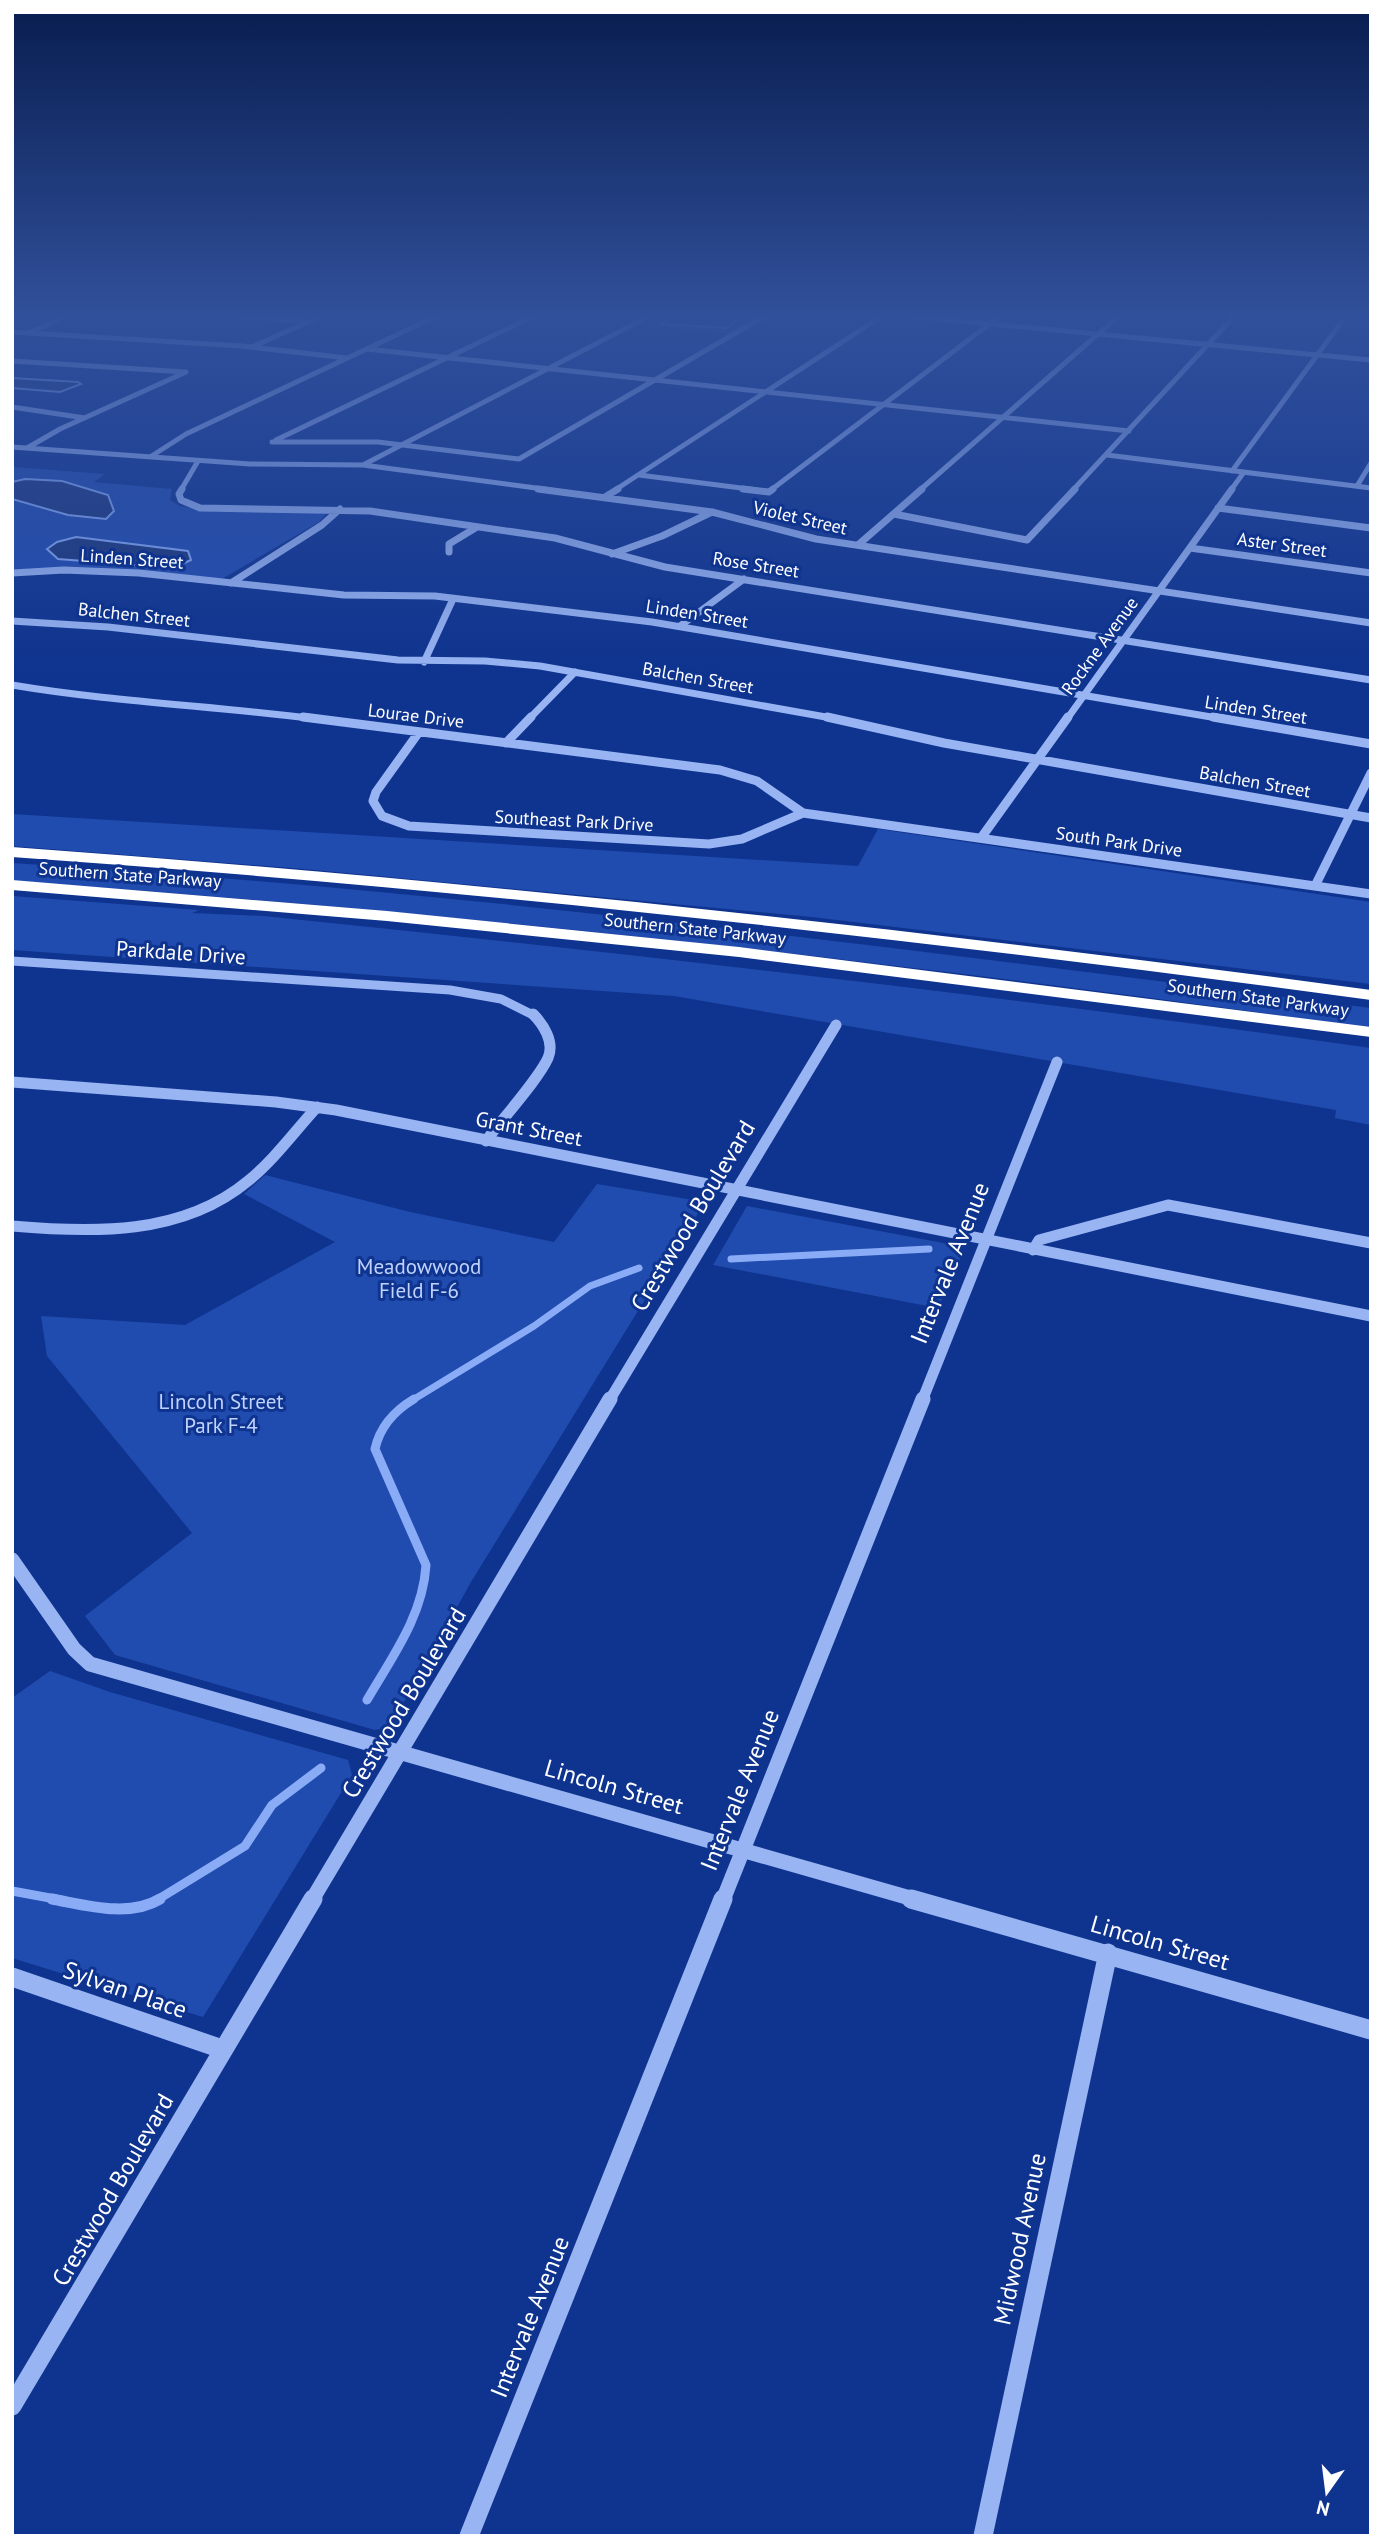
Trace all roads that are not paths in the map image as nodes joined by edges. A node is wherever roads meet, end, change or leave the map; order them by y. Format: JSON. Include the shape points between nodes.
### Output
{"nodes":[{"id":1,"x":59,"y":432,"type":"edge"},
{"id":2,"x":190,"y":432,"type":"edge"},
{"id":3,"x":293,"y":432,"type":"edge"},
{"id":4,"x":428,"y":432,"type":"edge"},
{"id":5,"x":566,"y":432,"type":"edge"},
{"id":6,"x":705,"y":432,"type":"edge"},
{"id":7,"x":848,"y":432,"type":"edge"},
{"id":8,"x":989,"y":432,"type":"edge"},
{"id":9,"x":1128,"y":432,"type":"edge"},
{"id":10,"x":1261,"y":432,"type":"edge"},
{"id":11,"x":403,"y":445,"type":"junction"},
{"id":12,"x":12,"y":447,"type":"edge"},
{"id":13,"x":27,"y":448,"type":"junction"},
{"id":14,"x":1107,"y":455,"type":"junction"},
{"id":15,"x":150,"y":457,"type":"junction"},
{"id":16,"x":198,"y":461,"type":"junction"},
{"id":17,"x":1371,"y":463,"type":"edge"},
{"id":18,"x":363,"y":465,"type":"junction"},
{"id":19,"x":1232,"y":471,"type":"junction"},
{"id":20,"x":1244,"y":472,"type":"junction"},
{"id":21,"x":639,"y":475,"type":"junction"},
{"id":22,"x":1357,"y":486,"type":"junction"},
{"id":23,"x":1371,"y":488,"type":"edge"},
{"id":24,"x":605,"y":498,"type":"junction"},
{"id":25,"x":1218,"y":508,"type":"junction"},
{"id":26,"x":340,"y":509,"type":"junction"},
{"id":27,"x":712,"y":512,"type":"junction"},
{"id":28,"x":894,"y":514,"type":"junction"},
{"id":29,"x":477,"y":527,"type":"junction"},
{"id":30,"x":1371,"y":528,"type":"edge"},
{"id":31,"x":858,"y":545,"type":"junction"},
{"id":32,"x":1189,"y":548,"type":"junction"},
{"id":33,"x":449,"y":552,"type":"dead end"},
{"id":34,"x":612,"y":554,"type":"junction"},
{"id":35,"x":12,"y":573,"type":"edge"},
{"id":36,"x":1371,"y":573,"type":"edge"},
{"id":37,"x":744,"y":579,"type":"junction"},
{"id":38,"x":231,"y":583,"type":"junction"},
{"id":39,"x":1158,"y":592,"type":"junction"},
{"id":40,"x":453,"y":599,"type":"junction"},
{"id":41,"x":12,"y":621,"type":"edge"},
{"id":42,"x":1371,"y":623,"type":"edge"},
{"id":43,"x":680,"y":626,"type":"junction"},
{"id":44,"x":1122,"y":642,"type":"junction"},
{"id":45,"x":424,"y":662,"type":"junction"},
{"id":46,"x":575,"y":672,"type":"junction"},
{"id":47,"x":1371,"y":680,"type":"edge"},
{"id":48,"x":12,"y":685,"type":"edge"},
{"id":49,"x":1082,"y":697,"type":"junction"},
{"id":50,"x":419,"y":732,"type":"junction"},
{"id":51,"x":506,"y":743,"type":"junction"},
{"id":52,"x":1371,"y":744,"type":"edge"},
{"id":53,"x":1037,"y":759,"type":"junction"},
{"id":54,"x":1371,"y":773,"type":"edge"},
{"id":55,"x":803,"y":813,"type":"junction"},
{"id":56,"x":1350,"y":814,"type":"junction"},
{"id":57,"x":1371,"y":818,"type":"edge"},
{"id":58,"x":862,"y":820,"type":"joint"},
{"id":59,"x":981,"y":838,"type":"junction"},
{"id":60,"x":12,"y":852,"type":"edge"},
{"id":61,"x":12,"y":885,"type":"edge"},
{"id":62,"x":1315,"y":886,"type":"junction"},
{"id":63,"x":1371,"y":894,"type":"edge"},
{"id":64,"x":12,"y":961,"type":"edge"},
{"id":65,"x":1371,"y":995,"type":"edge"},
{"id":66,"x":836,"y":1025,"type":"dead end"},
{"id":67,"x":1371,"y":1032,"type":"edge"},
{"id":68,"x":1057,"y":1062,"type":"dead end"},
{"id":69,"x":12,"y":1082,"type":"edge"},
{"id":70,"x":317,"y":1107,"type":"junction"},
{"id":71,"x":486,"y":1140,"type":"junction"},
{"id":72,"x":735,"y":1191,"type":"junction"},
{"id":73,"x":12,"y":1226,"type":"edge"},
{"id":74,"x":985,"y":1240,"type":"junction"},
{"id":75,"x":1371,"y":1243,"type":"edge"},
{"id":76,"x":1033,"y":1250,"type":"junction"},
{"id":77,"x":1371,"y":1315,"type":"edge"},
{"id":78,"x":12,"y":1560,"type":"edge"},
{"id":79,"x":402,"y":1752,"type":"junction"},
{"id":80,"x":743,"y":1849,"type":"junction"},
{"id":81,"x":1108,"y":1953,"type":"junction"},
{"id":82,"x":12,"y":1977,"type":"edge"},
{"id":83,"x":1371,"y":2029,"type":"edge"},
{"id":84,"x":222,"y":2049,"type":"junction"},
{"id":85,"x":12,"y":2406,"type":"edge"},
{"id":86,"x":469,"y":2536,"type":"edge"},
{"id":87,"x":983,"y":2536,"type":"edge"}],
"edges":[{"from":1,"to":13,"type":"street"},
{"from":2,"to":15,"type":"street"},
{"from":3,"to":11,"type":"street","via":[[272,442]]},
{"from":4,"to":11,"type":"street"},
{"from":5,"to":11,"type":"street","via":[[519,459]]},
{"from":6,"to":21,"type":"street"},
{"from":7,"to":21,"type":"street","via":[[769,492]]},
{"from":8,"to":28,"type":"street"},
{"from":9,"to":14,"type":"street"},
{"from":10,"to":19,"type":"street"},
{"from":11,"to":18,"type":"street"},
{"from":12,"to":13,"type":"street","name":"Violet Street"},
{"from":13,"to":15,"type":"street","name":"Violet Street"},
{"from":14,"to":19,"type":"street"},
{"from":14,"to":28,"type":"street","via":[[1027,540]]},
{"from":15,"to":16,"type":"street","name":"Violet Street"},
{"from":16,"to":18,"type":"street","name":"Violet Street"},
{"from":16,"to":26,"type":"street","name":"Rose Street","via":[[179,495],[189,505]]},
{"from":17,"to":22,"type":"street"},
{"from":18,"to":24,"type":"street","name":"Violet Street"},
{"from":19,"to":20,"type":"street"},
{"from":20,"to":22,"type":"street"},
{"from":20,"to":25,"type":"street","name":"Rockne Avenue"},
{"from":21,"to":24,"type":"street"},
{"from":22,"to":23,"type":"street"},
{"from":24,"to":27,"type":"street","name":"Violet Street"},
{"from":25,"to":30,"type":"street"},
{"from":25,"to":32,"type":"street","name":"Rockne Avenue"},
{"from":26,"to":29,"type":"street","name":"Rose Street"},
{"from":26,"to":38,"type":"street"},
{"from":27,"to":31,"type":"street","name":"Violet Street"},
{"from":27,"to":34,"type":"street"},
{"from":28,"to":31,"type":"street"},
{"from":29,"to":33,"type":"street","via":[[449,544]]},
{"from":29,"to":34,"type":"street","name":"Rose Street","via":[[555,538]]},
{"from":31,"to":39,"type":"street","name":"Violet Street"},
{"from":32,"to":36,"type":"street","name":"Aster Street"},
{"from":32,"to":39,"type":"street","name":"Rockne Avenue"},
{"from":34,"to":37,"type":"street","name":"Rose Street"},
{"from":35,"to":38,"type":"street","name":"Linden Street","via":[[139,573]]},
{"from":37,"to":43,"type":"street"},
{"from":37,"to":44,"type":"street","name":"Rose Street"},
{"from":38,"to":40,"type":"street","name":"Linden Street","via":[[344,595]]},
{"from":39,"to":42,"type":"street","name":"Violet Street"},
{"from":39,"to":44,"type":"street","name":"Rockne Avenue"},
{"from":40,"to":43,"type":"street","name":"Linden Street"},
{"from":40,"to":45,"type":"street"},
{"from":41,"to":45,"type":"street","name":"Balchen Street","via":[[69,623]]},
{"from":43,"to":49,"type":"street","name":"Linden Street"},
{"from":44,"to":47,"type":"street","name":"Rose Street"},
{"from":44,"to":49,"type":"street","name":"Rockne Avenue"},
{"from":45,"to":46,"type":"street","name":"Balchen Street","via":[[506,662]]},
{"from":46,"to":51,"type":"street"},
{"from":46,"to":53,"type":"street","name":"Balchen Street"},
{"from":48,"to":50,"type":"street","name":"Lourae Drive"},
{"from":49,"to":52,"type":"street","name":"Linden Street"},
{"from":49,"to":53,"type":"street","name":"Rockne Avenue"},
{"from":50,"to":51,"type":"street","name":"Lourae Drive"},
{"from":50,"to":55,"type":"street","name":"Southeast Park Drive","via":[[373,801],[382,816],[409,825],[709,844],[742,839]]},
{"from":51,"to":55,"type":"street","name":"Lourae Drive","via":[[736,772],[769,785]]},
{"from":53,"to":56,"type":"street","name":"Balchen Street"},
{"from":53,"to":59,"type":"street","name":"Rockne Avenue"},
{"from":54,"to":56,"type":"street"},
{"from":55,"to":58,"type":"street","name":"Southeast Park Drive"},
{"from":56,"to":57,"type":"street","name":"Balchen Street"},
{"from":56,"to":62,"type":"street"},
{"from":58,"to":59,"type":"street","name":"South Park Drive"},
{"from":59,"to":62,"type":"street","name":"South Park Drive"},
{"from":60,"to":65,"type":"highway","name":"Southern State Parkway","via":[[584,900],[1080,955]]},
{"from":61,"to":67,"type":"highway","name":"Southern State Parkway","via":[[374,914],[739,952]]},
{"from":62,"to":63,"type":"street","name":"South Park Drive"},
{"from":64,"to":71,"type":"street","name":"Parkdale Drive","via":[[487,994],[520,1005],[538,1018],[551,1041],[549,1056]]},
{"from":66,"to":72,"type":"street","name":"Crestwood Boulevard"},
{"from":68,"to":74,"type":"street","name":"Intervale Avenue"},
{"from":69,"to":70,"type":"street","name":"Grant Street"},
{"from":70,"to":71,"type":"street","name":"Grant Street"},
{"from":70,"to":73,"type":"street","via":[[257,1172],[204,1209],[114,1231]]},
{"from":71,"to":72,"type":"street","name":"Grant Street"},
{"from":72,"to":74,"type":"street","name":"Grant Street"},
{"from":72,"to":79,"type":"street","name":"Crestwood Boulevard"},
{"from":74,"to":76,"type":"street","name":"Grant Street"},
{"from":74,"to":80,"type":"street","name":"Intervale Avenue"},
{"from":75,"to":76,"type":"street","via":[[1168,1205],[1040,1240]]},
{"from":76,"to":77,"type":"street","name":"Grant Street"},
{"from":78,"to":79,"type":"street","name":"Lincoln Street","via":[[74,1649],[90,1664]]},
{"from":79,"to":80,"type":"street","name":"Lincoln Street"},
{"from":79,"to":84,"type":"street","name":"Crestwood Boulevard"},
{"from":80,"to":81,"type":"street","name":"Lincoln Street"},
{"from":80,"to":86,"type":"street","name":"Intervale Avenue"},
{"from":81,"to":83,"type":"street","name":"Lincoln Street"},
{"from":81,"to":87,"type":"street","name":"Midwood Avenue"},
{"from":82,"to":84,"type":"street","name":"Sylvan Place"},
{"from":84,"to":85,"type":"street","name":"Crestwood Boulevard"}]}
